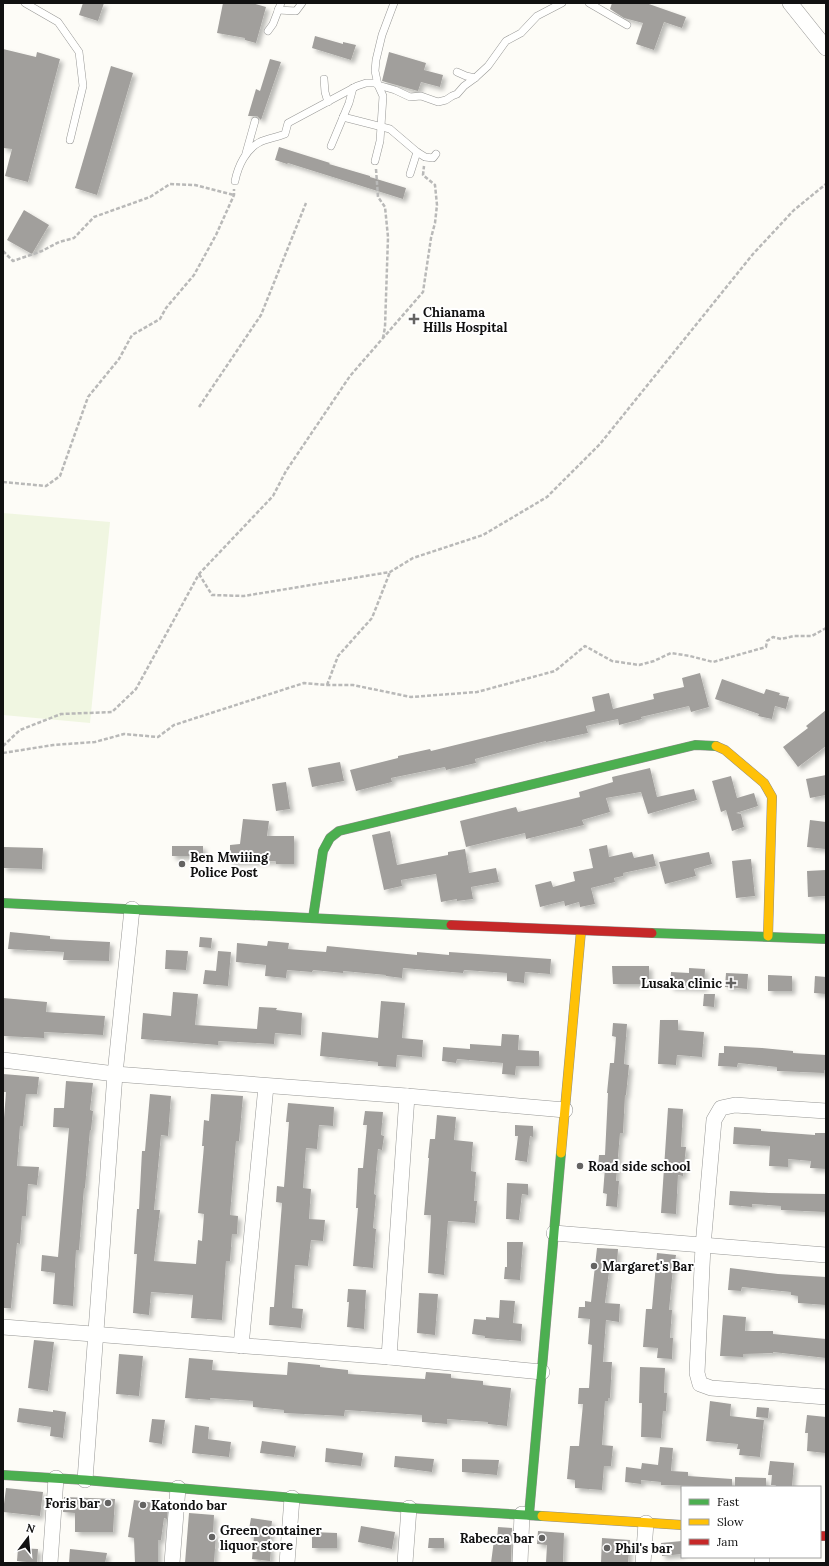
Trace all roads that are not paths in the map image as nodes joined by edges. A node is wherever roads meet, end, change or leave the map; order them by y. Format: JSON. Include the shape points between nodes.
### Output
{"nodes":[{"id":1,"x":25,"y":3,"type":"edge"},
{"id":2,"x":281,"y":3,"type":"edge"},
{"id":3,"x":302,"y":3,"type":"edge"},
{"id":4,"x":394,"y":3,"type":"edge"},
{"id":5,"x":562,"y":3,"type":"edge"},
{"id":6,"x":589,"y":3,"type":"edge"},
{"id":7,"x":790,"y":3,"type":"edge"},
{"id":8,"x":278,"y":10,"type":"junction"},
{"id":9,"x":627,"y":25,"type":"dead end"},
{"id":10,"x":268,"y":31,"type":"dead end"},
{"id":11,"x":826,"y":48,"type":"edge"},
{"id":12,"x":457,"y":72,"type":"dead end"},
{"id":13,"x":475,"y":78,"type":"junction"},
{"id":14,"x":324,"y":79,"type":"dead end"},
{"id":15,"x":378,"y":85,"type":"junction"},
{"id":16,"x":353,"y":88,"type":"junction"},
{"id":17,"x":328,"y":102,"type":"junction"},
{"id":18,"x":343,"y":117,"type":"junction"},
{"id":19,"x":255,"y":121,"type":"dead end"},
{"id":20,"x":380,"y":126,"type":"junction"},
{"id":21,"x":70,"y":140,"type":"dead end"},
{"id":22,"x":332,"y":146,"type":"dead end"},
{"id":23,"x":417,"y":152,"type":"junction"},
{"id":24,"x":436,"y":154,"type":"dead end"},
{"id":25,"x":244,"y":157,"type":"junction"},
{"id":26,"x":375,"y":161,"type":"road end"},
{"id":27,"x":410,"y":174,"type":"dead end"},
{"id":28,"x":235,"y":181,"type":"road end"},
{"id":29,"x":3,"y":902,"type":"edge"},
{"id":30,"x":132,"y":908,"type":"junction"},
{"id":31,"x":313,"y":918,"type":"junction"},
{"id":32,"x":581,"y":931,"type":"junction"},
{"id":33,"x":768,"y":936,"type":"junction"},
{"id":34,"x":826,"y":939,"type":"edge"},
{"id":35,"x":3,"y":1060,"type":"edge"},
{"id":36,"x":116,"y":1074,"type":"junction"},
{"id":37,"x":266,"y":1086,"type":"junction"},
{"id":38,"x":407,"y":1096,"type":"junction"},
{"id":39,"x":565,"y":1110,"type":"junction"},
{"id":40,"x":826,"y":1111,"type":"edge"},
{"id":41,"x":554,"y":1233,"type":"junction"},
{"id":42,"x":703,"y":1246,"type":"junction"},
{"id":43,"x":826,"y":1255,"type":"edge"},
{"id":44,"x":3,"y":1327,"type":"edge"},
{"id":45,"x":95,"y":1335,"type":"junction"},
{"id":46,"x":241,"y":1346,"type":"junction"},
{"id":47,"x":389,"y":1358,"type":"junction"},
{"id":48,"x":542,"y":1372,"type":"junction"},
{"id":49,"x":826,"y":1397,"type":"edge"},
{"id":50,"x":3,"y":1475,"type":"edge"},
{"id":51,"x":56,"y":1478,"type":"junction"},
{"id":52,"x":85,"y":1480,"type":"junction"},
{"id":53,"x":178,"y":1488,"type":"junction"},
{"id":54,"x":292,"y":1498,"type":"junction"},
{"id":55,"x":409,"y":1508,"type":"junction"},
{"id":56,"x":525,"y":1514,"type":"junction"},
{"id":57,"x":646,"y":1523,"type":"junction"},
{"id":58,"x":681,"y":1525,"type":"edge"},
{"id":59,"x":50,"y":1563,"type":"edge"},
{"id":60,"x":172,"y":1563,"type":"edge"},
{"id":61,"x":287,"y":1563,"type":"edge"},
{"id":62,"x":405,"y":1563,"type":"edge"},
{"id":63,"x":520,"y":1563,"type":"edge"},
{"id":64,"x":642,"y":1563,"type":"edge"}],
"edges":[{"from":1,"to":21,"type":"lane","via":[[58,22],[79,52],[83,86]]},
{"from":2,"to":8,"type":"lane"},
{"from":3,"to":8,"type":"lane","via":[[296,11]]},
{"from":4,"to":15,"type":"lane","via":[[376,60]]},
{"from":5,"to":13,"type":"lane","via":[[537,16],[521,33],[506,41],[488,66]]},
{"from":6,"to":9,"type":"lane"},
{"from":7,"to":11,"type":"street"},
{"from":8,"to":10,"type":"lane"},
{"from":12,"to":13,"type":"lane"},
{"from":13,"to":15,"type":"lane","via":[[458,94],[438,102],[421,96],[410,97]]},
{"from":14,"to":17,"type":"lane"},
{"from":15,"to":16,"type":"lane","via":[[366,83]]},
{"from":15,"to":20,"type":"lane","via":[[383,96]]},
{"from":16,"to":17,"type":"lane"},
{"from":16,"to":18,"type":"lane"},
{"from":17,"to":25,"type":"lane","via":[[288,123],[284,134],[260,142]]},
{"from":18,"to":20,"type":"lane"},
{"from":18,"to":22,"type":"lane"},
{"from":19,"to":25,"type":"lane"},
{"from":20,"to":23,"type":"lane","via":[[390,129]]},
{"from":20,"to":26,"type":"lane","via":[[380,141]]},
{"from":23,"to":24,"type":"lane","via":[[433,158]]},
{"from":23,"to":27,"type":"lane"},
{"from":25,"to":28,"type":"lane"},
{"from":29,"to":30,"type":"street"},
{"from":30,"to":31,"type":"street"},
{"from":30,"to":36,"type":"street"},
{"from":31,"to":32,"type":"street"},
{"from":31,"to":33,"type":"street","via":[[323,851],[330,838],[339,831],[695,745],[712,745],[725,750],[764,784],[772,797]]},
{"from":32,"to":33,"type":"street"},
{"from":32,"to":39,"type":"street"},
{"from":33,"to":34,"type":"street"},
{"from":35,"to":36,"type":"street"},
{"from":36,"to":37,"type":"street"},
{"from":36,"to":45,"type":"street"},
{"from":37,"to":38,"type":"street"},
{"from":37,"to":46,"type":"street"},
{"from":38,"to":39,"type":"street"},
{"from":38,"to":47,"type":"street"},
{"from":39,"to":41,"type":"street"},
{"from":40,"to":42,"type":"street","via":[[735,1105],[721,1108],[714,1120]]},
{"from":41,"to":42,"type":"street"},
{"from":41,"to":48,"type":"street"},
{"from":42,"to":43,"type":"street"},
{"from":42,"to":49,"type":"street","via":[[697,1373],[700,1384],[711,1388]]},
{"from":44,"to":45,"type":"street"},
{"from":45,"to":46,"type":"street"},
{"from":45,"to":52,"type":"street"},
{"from":46,"to":47,"type":"street"},
{"from":47,"to":48,"type":"street"},
{"from":48,"to":56,"type":"street"},
{"from":50,"to":51,"type":"street"},
{"from":51,"to":52,"type":"street"},
{"from":51,"to":59,"type":"street"},
{"from":52,"to":53,"type":"street"},
{"from":53,"to":54,"type":"street"},
{"from":53,"to":60,"type":"street"},
{"from":54,"to":55,"type":"street"},
{"from":54,"to":61,"type":"street"},
{"from":55,"to":56,"type":"street"},
{"from":55,"to":62,"type":"street"},
{"from":56,"to":57,"type":"street"},
{"from":56,"to":63,"type":"street"},
{"from":57,"to":58,"type":"street"},
{"from":57,"to":64,"type":"street"}]}
